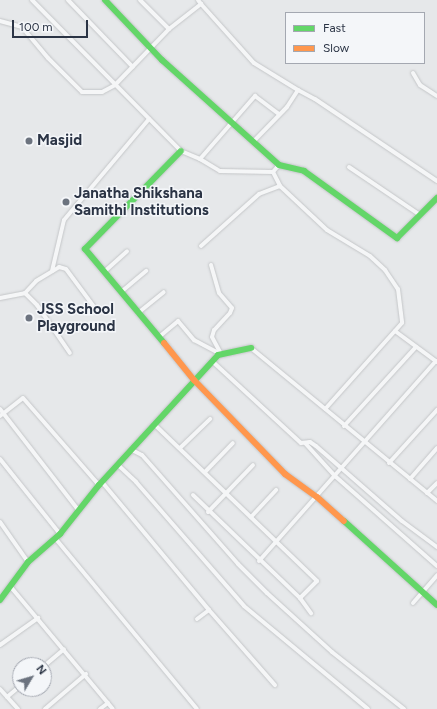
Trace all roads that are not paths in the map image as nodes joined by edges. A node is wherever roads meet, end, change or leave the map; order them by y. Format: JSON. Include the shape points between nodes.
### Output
{"nodes":[{"id":1,"x":32,"y":0,"type":"edge"},
{"id":2,"x":68,"y":0,"type":"edge"},
{"id":3,"x":105,"y":0,"type":"edge"},
{"id":4,"x":140,"y":0,"type":"edge"},
{"id":5,"x":198,"y":0,"type":"edge"},
{"id":6,"x":201,"y":4,"type":"junction"},
{"id":7,"x":0,"y":20,"type":"edge"},
{"id":8,"x":169,"y":29,"type":"junction"},
{"id":9,"x":151,"y":49,"type":"junction"},
{"id":10,"x":133,"y":66,"type":"junction"},
{"id":11,"x":413,"y":73,"type":"dead end"},
{"id":12,"x":115,"y":85,"type":"junction"},
{"id":13,"x":298,"y":90,"type":"junction"},
{"id":14,"x":437,"y":96,"type":"edge"},
{"id":15,"x":279,"y":114,"type":"junction"},
{"id":16,"x":149,"y":119,"type":"junction"},
{"id":17,"x":230,"y":122,"type":"junction"},
{"id":18,"x":253,"y":142,"type":"junction"},
{"id":19,"x":181,"y":151,"type":"junction"},
{"id":20,"x":200,"y":159,"type":"junction"},
{"id":21,"x":279,"y":165,"type":"junction"},
{"id":22,"x":349,"y":167,"type":"dead end"},
{"id":23,"x":273,"y":172,"type":"junction"},
{"id":24,"x":437,"y":181,"type":"edge"},
{"id":25,"x":280,"y":186,"type":"junction"},
{"id":26,"x":437,"y":198,"type":"edge"},
{"id":27,"x":420,"y":215,"type":"junction"},
{"id":28,"x":201,"y":246,"type":"dead end"},
{"id":29,"x":127,"y":251,"type":"dead end"},
{"id":30,"x":211,"y":265,"type":"dead end"},
{"id":31,"x":52,"y":271,"type":"junction"},
{"id":32,"x":146,"y":271,"type":"dead end"},
{"id":33,"x":104,"y":272,"type":"junction"},
{"id":34,"x":121,"y":292,"type":"junction"},
{"id":35,"x":164,"y":292,"type":"dead end"},
{"id":36,"x":25,"y":293,"type":"junction"},
{"id":37,"x":0,"y":298,"type":"edge"},
{"id":38,"x":95,"y":308,"type":"dead end"},
{"id":39,"x":138,"y":313,"type":"junction"},
{"id":40,"x":395,"y":331,"type":"junction"},
{"id":41,"x":159,"y":337,"type":"junction"},
{"id":42,"x":416,"y":347,"type":"junction"},
{"id":43,"x":251,"y":348,"type":"joint"},
{"id":44,"x":70,"y":353,"type":"dead end"},
{"id":45,"x":221,"y":354,"type":"junction"},
{"id":46,"x":212,"y":361,"type":"junction"},
{"id":47,"x":437,"y":361,"type":"edge"},
{"id":48,"x":194,"y":380,"type":"junction"},
{"id":49,"x":325,"y":409,"type":"junction"},
{"id":50,"x":437,"y":410,"type":"edge"},
{"id":51,"x":1,"y":413,"type":"edge"},
{"id":52,"x":210,"y":419,"type":"dead end"},
{"id":53,"x":154,"y":425,"type":"junction"},
{"id":54,"x":344,"y":426,"type":"junction"},
{"id":55,"x":233,"y":443,"type":"dead end"},
{"id":56,"x":364,"y":443,"type":"junction"},
{"id":57,"x":305,"y":444,"type":"junction"},
{"id":58,"x":180,"y":448,"type":"junction"},
{"id":59,"x":437,"y":448,"type":"edge"},
{"id":60,"x":132,"y":450,"type":"junction"},
{"id":61,"x":0,"y":460,"type":"edge"},
{"id":62,"x":389,"y":463,"type":"junction"},
{"id":63,"x":118,"y":465,"type":"junction"},
{"id":64,"x":253,"y":465,"type":"dead end"},
{"id":65,"x":341,"y":470,"type":"junction"},
{"id":66,"x":205,"y":472,"type":"junction"},
{"id":67,"x":335,"y":476,"type":"junction"},
{"id":68,"x":410,"y":479,"type":"junction"},
{"id":69,"x":437,"y":483,"type":"edge"},
{"id":70,"x":101,"y":484,"type":"junction"},
{"id":71,"x":276,"y":490,"type":"dead end"},
{"id":72,"x":227,"y":493,"type":"junction"},
{"id":73,"x":427,"y":494,"type":"junction"},
{"id":74,"x":193,"y":495,"type":"dead end"},
{"id":75,"x":317,"y":497,"type":"junction"},
{"id":76,"x":437,"y":501,"type":"edge"},
{"id":77,"x":79,"y":511,"type":"junction"},
{"id":78,"x":208,"y":512,"type":"junction"},
{"id":79,"x":251,"y":517,"type":"junction"},
{"id":80,"x":0,"y":522,"type":"edge"},
{"id":81,"x":58,"y":536,"type":"junction"},
{"id":82,"x":277,"y":543,"type":"junction"},
{"id":83,"x":437,"y":547,"type":"edge"},
{"id":84,"x":258,"y":561,"type":"junction"},
{"id":85,"x":28,"y":562,"type":"junction"},
{"id":86,"x":437,"y":566,"type":"edge"},
{"id":87,"x":437,"y":575,"type":"edge"},
{"id":88,"x":10,"y":586,"type":"junction"},
{"id":89,"x":423,"y":593,"type":"junction"},
{"id":90,"x":300,"y":598,"type":"junction"},
{"id":91,"x":0,"y":600,"type":"edge"},
{"id":92,"x":413,"y":604,"type":"dead end"},
{"id":93,"x":437,"y":606,"type":"edge"},
{"id":94,"x":209,"y":610,"type":"junction"},
{"id":95,"x":311,"y":613,"type":"dead end"},
{"id":96,"x":38,"y":618,"type":"junction"},
{"id":97,"x":197,"y":619,"type":"dead end"},
{"id":98,"x":0,"y":645,"type":"edge"},
{"id":99,"x":64,"y":649,"type":"junction"},
{"id":100,"x":52,"y":659,"type":"edge"},
{"id":101,"x":86,"y":674,"type":"junction"},
{"id":102,"x":275,"y":685,"type":"dead end"},
{"id":103,"x":0,"y":689,"type":"edge"},
{"id":104,"x":12,"y":693,"type":"edge"},
{"id":105,"x":7,"y":697,"type":"junction"},
{"id":106,"x":108,"y":702,"type":"junction"},
{"id":107,"x":18,"y":709,"type":"edge"},
{"id":108,"x":45,"y":709,"type":"edge"},
{"id":109,"x":100,"y":709,"type":"edge"},
{"id":110,"x":113,"y":709,"type":"edge"},
{"id":111,"x":197,"y":709,"type":"edge"},
{"id":112,"x":368,"y":709,"type":"edge"},
{"id":113,"x":404,"y":709,"type":"edge"}],
"edges":[{"from":1,"to":12,"type":"street"},
{"from":2,"to":10,"type":"street"},
{"from":3,"to":9,"type":"street"},
{"from":4,"to":8,"type":"street"},
{"from":5,"to":6,"type":"street"},
{"from":6,"to":8,"type":"street"},
{"from":6,"to":13,"type":"street","via":[[254,63]]},
{"from":7,"to":12,"type":"street","via":[[22,27],[82,92],[102,92]]},
{"from":8,"to":9,"type":"street"},
{"from":9,"to":10,"type":"street"},
{"from":9,"to":17,"type":"street"},
{"from":10,"to":12,"type":"street"},
{"from":11,"to":14,"type":"street","via":[[420,85]]},
{"from":12,"to":16,"type":"street"},
{"from":13,"to":15,"type":"street","via":[[288,107]]},
{"from":13,"to":24,"type":"street","via":[[315,98]]},
{"from":15,"to":17,"type":"street","via":[[255,96]]},
{"from":15,"to":18,"type":"street"},
{"from":16,"to":19,"type":"street"},
{"from":16,"to":31,"type":"street","via":[[64,220]]},
{"from":17,"to":18,"type":"street"},
{"from":17,"to":20,"type":"street"},
{"from":18,"to":21,"type":"street"},
{"from":19,"to":20,"type":"street"},
{"from":19,"to":33,"type":"street","via":[[86,249]]},
{"from":20,"to":23,"type":"street","via":[[220,171]]},
{"from":21,"to":23,"type":"street"},
{"from":21,"to":27,"type":"street","via":[[304,171],[396,238]]},
{"from":22,"to":27,"type":"street"},
{"from":23,"to":25,"type":"street"},
{"from":25,"to":28,"type":"street","via":[[259,194]]},
{"from":25,"to":40,"type":"street","via":[[327,230],[370,256],[385,270],[398,289],[402,323]]},
{"from":26,"to":27,"type":"street"},
{"from":29,"to":33,"type":"street"},
{"from":30,"to":45,"type":"street","via":[[219,293],[232,308],[214,330],[212,337]]},
{"from":31,"to":36,"type":"street","via":[[36,281]]},
{"from":31,"to":38,"type":"street","via":[[59,267],[66,270]]},
{"from":32,"to":34,"type":"street"},
{"from":33,"to":34,"type":"street"},
{"from":34,"to":39,"type":"street"},
{"from":35,"to":39,"type":"street"},
{"from":36,"to":37,"type":"street"},
{"from":36,"to":44,"type":"street","via":[[37,305]]},
{"from":39,"to":41,"type":"street"},
{"from":40,"to":42,"type":"street"},
{"from":40,"to":49,"type":"street"},
{"from":41,"to":45,"type":"street","via":[[178,321],[194,340]]},
{"from":41,"to":48,"type":"street"},
{"from":42,"to":47,"type":"street"},
{"from":42,"to":54,"type":"street"},
{"from":43,"to":45,"type":"street"},
{"from":43,"to":49,"type":"street"},
{"from":45,"to":46,"type":"street"},
{"from":46,"to":48,"type":"street"},
{"from":46,"to":57,"type":"street"},
{"from":47,"to":56,"type":"street"},
{"from":48,"to":53,"type":"street"},
{"from":48,"to":75,"type":"street","via":[[285,474]]},
{"from":49,"to":54,"type":"street"},
{"from":50,"to":62,"type":"street"},
{"from":51,"to":70,"type":"street","via":[[23,398]]},
{"from":51,"to":77,"type":"street"},
{"from":52,"to":58,"type":"street"},
{"from":53,"to":58,"type":"street"},
{"from":53,"to":60,"type":"street"},
{"from":54,"to":56,"type":"street"},
{"from":55,"to":66,"type":"street"},
{"from":56,"to":62,"type":"street"},
{"from":56,"to":65,"type":"street"},
{"from":57,"to":65,"type":"street","via":[[310,442],[316,446]]},
{"from":57,"to":67,"type":"street"},
{"from":58,"to":66,"type":"street"},
{"from":59,"to":68,"type":"street"},
{"from":60,"to":63,"type":"street"},
{"from":60,"to":113,"type":"street","via":[[142,454],[238,564],[267,593],[332,652]]},
{"from":61,"to":81,"type":"street"},
{"from":62,"to":68,"type":"street"},
{"from":63,"to":70,"type":"street"},
{"from":63,"to":112,"type":"street","via":[[136,482],[244,606]]},
{"from":64,"to":72,"type":"street"},
{"from":65,"to":67,"type":"street"},
{"from":65,"to":83,"type":"street"},
{"from":66,"to":72,"type":"street"},
{"from":67,"to":75,"type":"street"},
{"from":67,"to":86,"type":"street"},
{"from":68,"to":73,"type":"street"},
{"from":69,"to":73,"type":"street"},
{"from":70,"to":77,"type":"street"},
{"from":70,"to":94,"type":"street"},
{"from":71,"to":79,"type":"street"},
{"from":72,"to":78,"type":"street"},
{"from":72,"to":79,"type":"street"},
{"from":73,"to":76,"type":"street"},
{"from":74,"to":78,"type":"street"},
{"from":75,"to":82,"type":"street"},
{"from":75,"to":89,"type":"street"},
{"from":77,"to":81,"type":"street"},
{"from":78,"to":84,"type":"street"},
{"from":79,"to":82,"type":"street"},
{"from":80,"to":85,"type":"street"},
{"from":81,"to":85,"type":"street"},
{"from":81,"to":111,"type":"street"},
{"from":82,"to":84,"type":"street"},
{"from":82,"to":90,"type":"street","via":[[317,582]]},
{"from":84,"to":90,"type":"street"},
{"from":85,"to":88,"type":"street"},
{"from":87,"to":89,"type":"street"},
{"from":88,"to":91,"type":"street"},
{"from":88,"to":96,"type":"street"},
{"from":89,"to":92,"type":"street"},
{"from":89,"to":93,"type":"street"},
{"from":90,"to":95,"type":"street"},
{"from":94,"to":97,"type":"street"},
{"from":94,"to":102,"type":"street"},
{"from":96,"to":98,"type":"street"},
{"from":96,"to":99,"type":"street"},
{"from":99,"to":100,"type":"street"},
{"from":99,"to":101,"type":"street"},
{"from":101,"to":106,"type":"street"},
{"from":101,"to":108,"type":"street"},
{"from":103,"to":105,"type":"street"},
{"from":104,"to":105,"type":"street"},
{"from":105,"to":107,"type":"street"},
{"from":106,"to":109,"type":"street"},
{"from":106,"to":110,"type":"street"}]}
